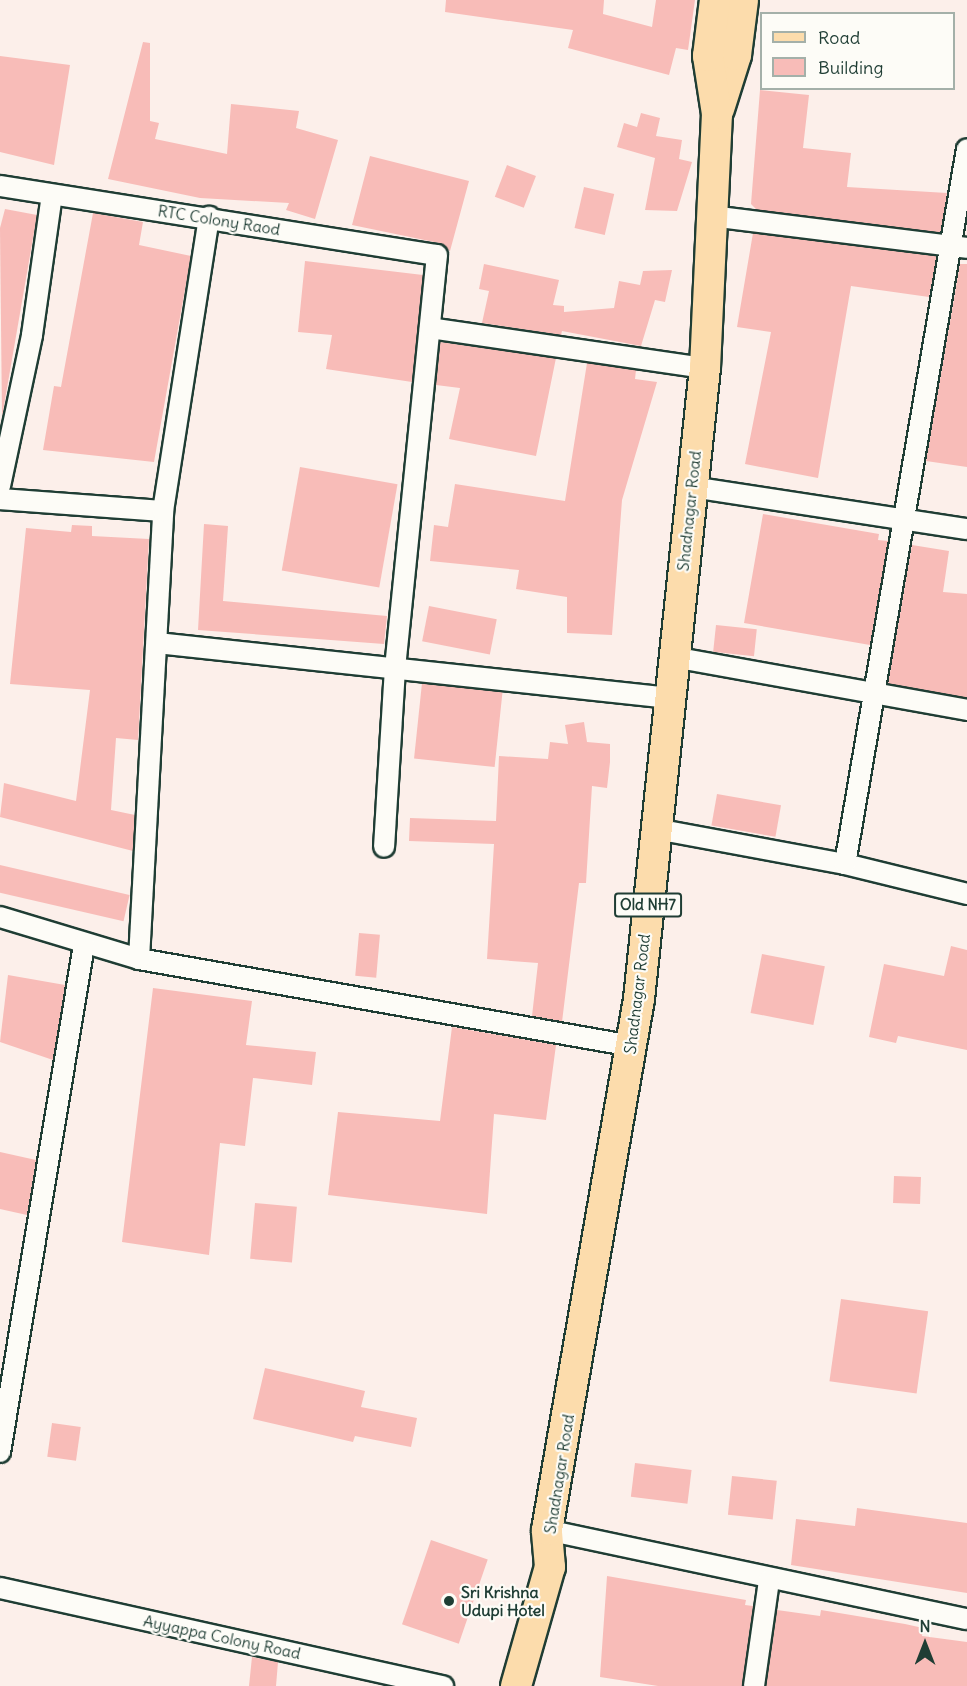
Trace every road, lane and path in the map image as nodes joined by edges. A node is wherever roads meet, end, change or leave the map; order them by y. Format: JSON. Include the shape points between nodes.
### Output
{"nodes":[{"id":1,"x":715,"y":0,"type":"edge"},
{"id":2,"x":743,"y":0,"type":"edge"},
{"id":3,"x":717,"y":114,"type":"junction"},
{"id":4,"x":967,"y":149,"type":"edge"},
{"id":5,"x":0,"y":186,"type":"edge"},
{"id":6,"x":52,"y":195,"type":"junction"},
{"id":7,"x":711,"y":216,"type":"junction"},
{"id":8,"x":209,"y":217,"type":"junction"},
{"id":9,"x":958,"y":246,"type":"edge"},
{"id":10,"x":430,"y":328,"type":"junction"},
{"id":11,"x":705,"y":368,"type":"junction"},
{"id":12,"x":0,"y":486,"type":"edge"},
{"id":13,"x":691,"y":487,"type":"junction"},
{"id":14,"x":0,"y":499,"type":"edge"},
{"id":15,"x":163,"y":511,"type":"junction"},
{"id":16,"x":904,"y":515,"type":"junction"},
{"id":17,"x":967,"y":529,"type":"edge"},
{"id":18,"x":157,"y":643,"type":"junction"},
{"id":19,"x":674,"y":657,"type":"junction"},
{"id":20,"x":395,"y":668,"type":"junction"},
{"id":21,"x":874,"y":693,"type":"junction"},
{"id":22,"x":670,"y":698,"type":"junction"},
{"id":23,"x":967,"y":710,"type":"edge"},
{"id":24,"x":656,"y":829,"type":"junction"},
{"id":25,"x":384,"y":848,"type":"dead end"},
{"id":26,"x":845,"y":864,"type":"junction"},
{"id":27,"x":967,"y":894,"type":"edge"},
{"id":28,"x":0,"y":917,"type":"edge"},
{"id":29,"x":84,"y":945,"type":"junction"},
{"id":30,"x":139,"y":959,"type":"junction"},
{"id":31,"x":631,"y":1046,"type":"junction"},
{"id":32,"x":0,"y":1452,"type":"edge"},
{"id":33,"x":548,"y":1530,"type":"junction"},
{"id":34,"x":768,"y":1580,"type":"junction"},
{"id":35,"x":0,"y":1588,"type":"edge"},
{"id":36,"x":967,"y":1619,"type":"edge"},
{"id":37,"x":443,"y":1686,"type":"edge"},
{"id":38,"x":516,"y":1686,"type":"edge"},
{"id":39,"x":754,"y":1686,"type":"edge"}],
"edges":[{"from":1,"to":3,"type":"main road","name":"Shadnagar Road","number":"Old NH7","via":[[708,57]]},
{"from":2,"to":3,"type":"main road","name":"Shadnagar Road","number":"Old NH7","via":[[736,55]]},
{"from":3,"to":7,"type":"main road","name":"Shadnagar Road","number":"Old NH7"},
{"from":4,"to":9,"type":"street"},
{"from":5,"to":6,"type":"street","name":"RTC Colony Raod"},
{"from":6,"to":8,"type":"street","name":"RTC Colony Raod"},
{"from":6,"to":12,"type":"street","via":[[32,335]]},
{"from":7,"to":9,"type":"street"},
{"from":7,"to":11,"type":"main road","name":"Shadnagar Road","number":"Old NH7"},
{"from":8,"to":10,"type":"street","name":"RTC Colony Raod","via":[[437,255]]},
{"from":8,"to":15,"type":"street"},
{"from":9,"to":16,"type":"street"},
{"from":10,"to":11,"type":"street"},
{"from":10,"to":20,"type":"street"},
{"from":11,"to":13,"type":"main road","name":"Shadnagar Road","number":"Old NH7"},
{"from":13,"to":16,"type":"street"},
{"from":13,"to":19,"type":"main road","name":"Shadnagar Road","number":"Old NH7"},
{"from":14,"to":15,"type":"street"},
{"from":15,"to":18,"type":"street"},
{"from":16,"to":17,"type":"street"},
{"from":16,"to":21,"type":"street"},
{"from":18,"to":20,"type":"street"},
{"from":18,"to":30,"type":"street"},
{"from":19,"to":21,"type":"street"},
{"from":19,"to":22,"type":"main road","name":"Shadnagar Road","number":"Old NH7"},
{"from":20,"to":22,"type":"street"},
{"from":20,"to":25,"type":"street"},
{"from":21,"to":23,"type":"street"},
{"from":21,"to":26,"type":"street"},
{"from":22,"to":24,"type":"main road","name":"Shadnagar Road","number":"Old NH7"},
{"from":24,"to":26,"type":"street"},
{"from":24,"to":31,"type":"main road","name":"Shadnagar Road","number":"Old NH7"},
{"from":26,"to":27,"type":"street"},
{"from":28,"to":29,"type":"street"},
{"from":29,"to":30,"type":"street"},
{"from":29,"to":32,"type":"street"},
{"from":30,"to":31,"type":"street"},
{"from":31,"to":33,"type":"main road","name":"Shadnagar Road","number":"Old NH7"},
{"from":33,"to":34,"type":"street"},
{"from":33,"to":38,"type":"main road","name":"Shadnagar Road","number":"Old NH7","via":[[550,1567]]},
{"from":34,"to":36,"type":"street"},
{"from":34,"to":39,"type":"street"},
{"from":35,"to":37,"type":"street","name":"Ayyappa Colony Road"}]}
